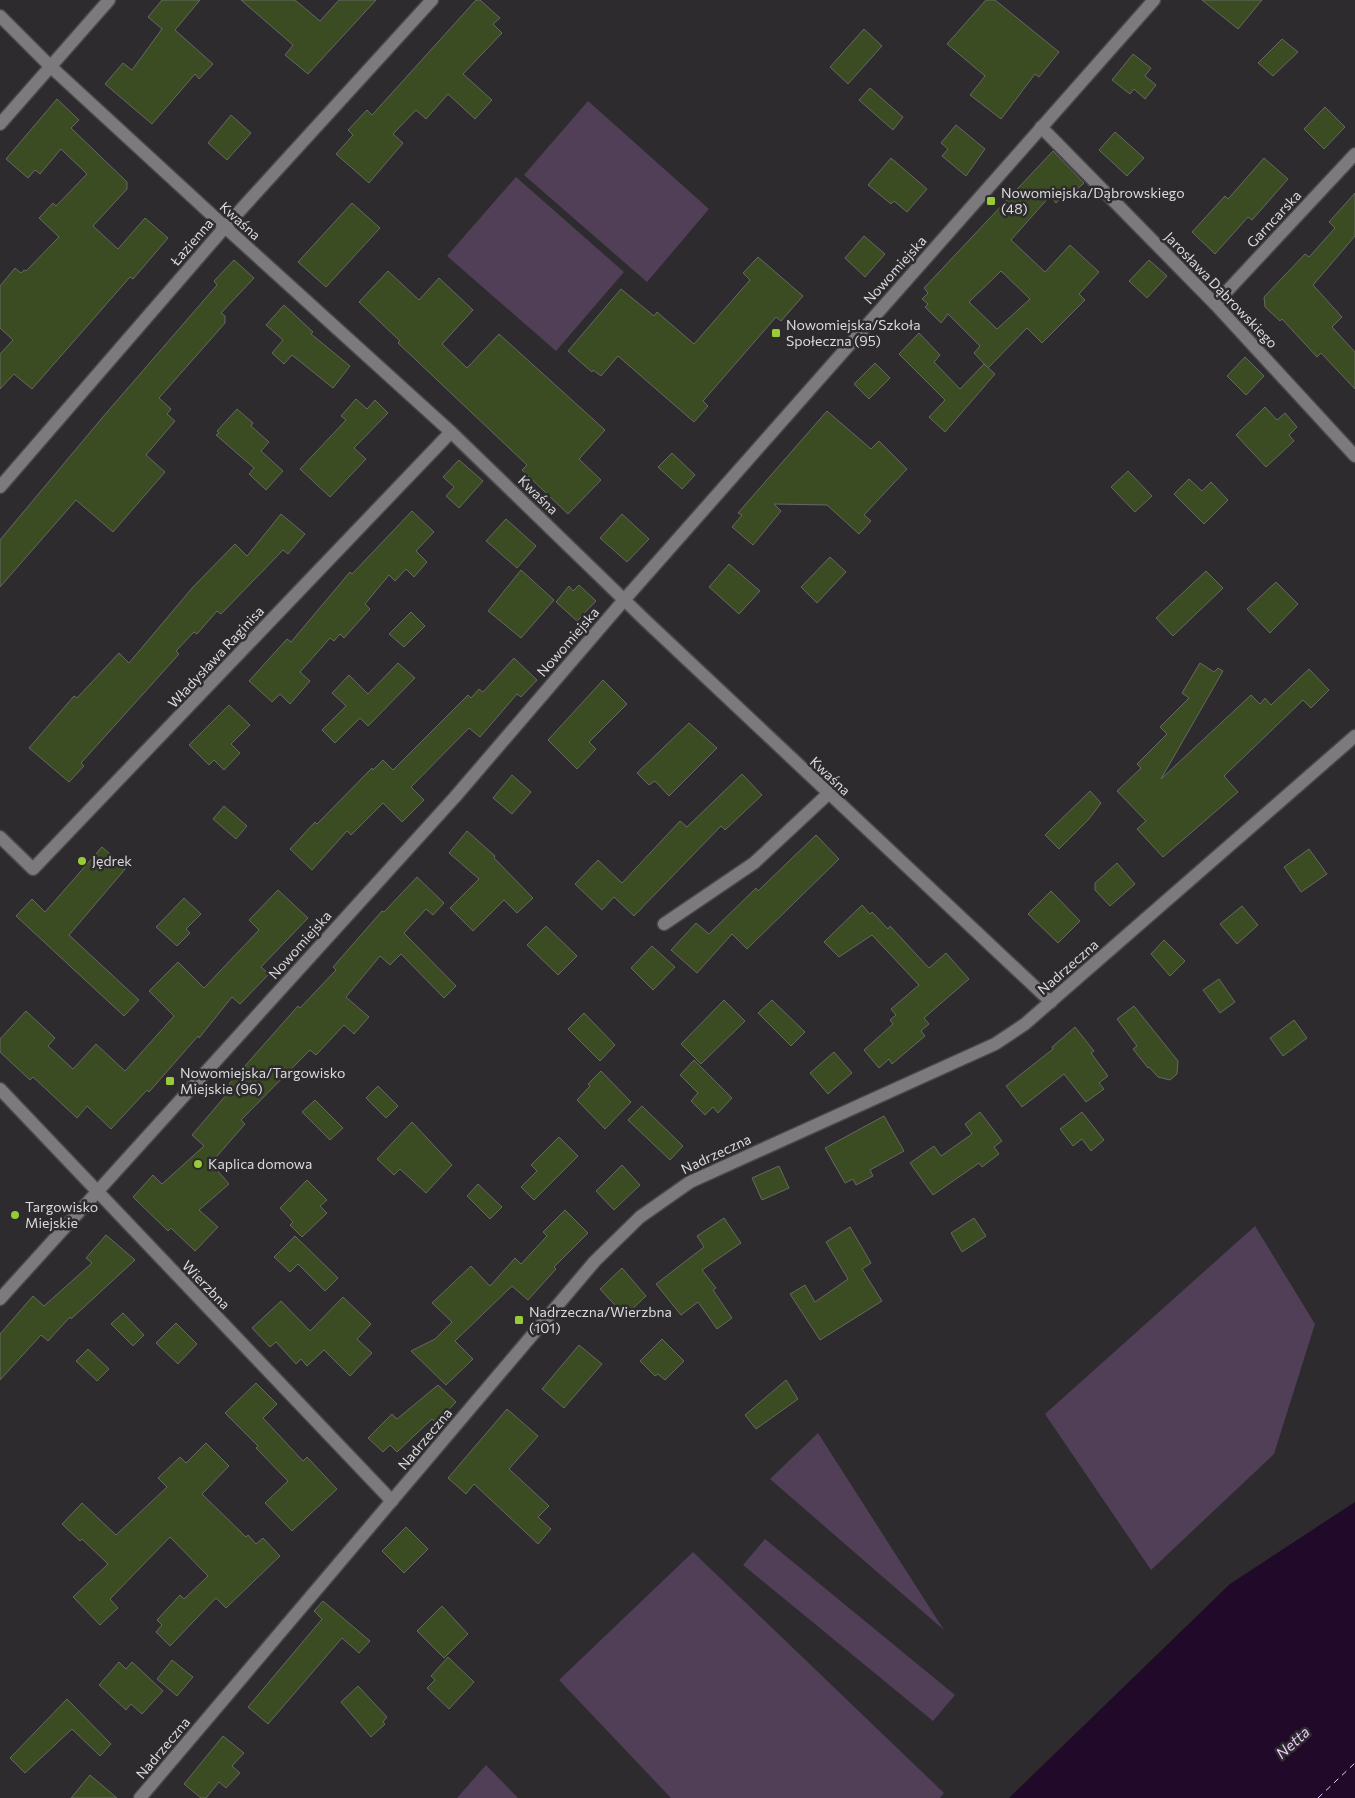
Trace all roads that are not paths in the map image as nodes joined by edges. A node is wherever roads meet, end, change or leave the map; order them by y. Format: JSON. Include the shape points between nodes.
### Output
{"nodes":[{"id":1,"x":109,"y":0,"type":"edge"},
{"id":2,"x":432,"y":0,"type":"edge"},
{"id":3,"x":1154,"y":0,"type":"edge"},
{"id":4,"x":0,"y":16,"type":"edge"},
{"id":5,"x":50,"y":66,"type":"junction"},
{"id":6,"x":0,"y":124,"type":"edge"},
{"id":7,"x":1041,"y":127,"type":"junction"},
{"id":8,"x":1355,"y":154,"type":"edge"},
{"id":9,"x":225,"y":227,"type":"junction"},
{"id":10,"x":1214,"y":304,"type":"junction"},
{"id":11,"x":452,"y":432,"type":"junction"},
{"id":12,"x":1355,"y":456,"type":"edge"},
{"id":13,"x":0,"y":487,"type":"edge"},
{"id":14,"x":624,"y":600,"type":"junction"},
{"id":15,"x":1355,"y":736,"type":"edge"},
{"id":16,"x":828,"y":794,"type":"junction"},
{"id":17,"x":0,"y":837,"type":"edge"},
{"id":18,"x":664,"y":924,"type":"dead end"},
{"id":19,"x":1051,"y":1002,"type":"junction"},
{"id":20,"x":0,"y":1089,"type":"edge"},
{"id":21,"x":98,"y":1192,"type":"junction"},
{"id":22,"x":0,"y":1299,"type":"edge"},
{"id":23,"x":392,"y":1501,"type":"junction"},
{"id":24,"x":140,"y":1798,"type":"edge"}],
"edges":[{"from":1,"to":5,"type":"street"},
{"from":2,"to":9,"type":"street","name":"Łazienna"},
{"from":3,"to":7,"type":"street","name":"Nowomiejska"},
{"from":4,"to":5,"type":"street","name":"Kwaśna"},
{"from":5,"to":6,"type":"street"},
{"from":5,"to":9,"type":"street","name":"Kwaśna"},
{"from":7,"to":10,"type":"street","name":"Jarosława Dąbrowskiego"},
{"from":7,"to":14,"type":"street","name":"Nowomiejska"},
{"from":8,"to":10,"type":"street","name":"Garncarska"},
{"from":9,"to":11,"type":"street","name":"Kwaśna"},
{"from":9,"to":13,"type":"street","name":"Łazienna"},
{"from":10,"to":12,"type":"street","name":"Jarosława Dąbrowskiego"},
{"from":11,"to":14,"type":"street","name":"Kwaśna"},
{"from":11,"to":17,"type":"street","name":"Władysława Raginisa","via":[[33,869]]},
{"from":14,"to":16,"type":"street","name":"Kwaśna"},
{"from":14,"to":21,"type":"street","name":"Nowomiejska","via":[[455,797]]},
{"from":15,"to":19,"type":"street","name":"Nadrzeczna"},
{"from":16,"to":18,"type":"street","via":[[754,862]]},
{"from":16,"to":19,"type":"street","name":"Kwaśna"},
{"from":19,"to":23,"type":"street","name":"Nadrzeczna","via":[[995,1044],[690,1182],[640,1217],[595,1261]]},
{"from":20,"to":21,"type":"street","name":"Wierzbna"},
{"from":21,"to":22,"type":"street","name":"Nowomiejska"},
{"from":21,"to":23,"type":"street","name":"Wierzbna"},
{"from":23,"to":24,"type":"street","name":"Nadrzeczna"}]}
